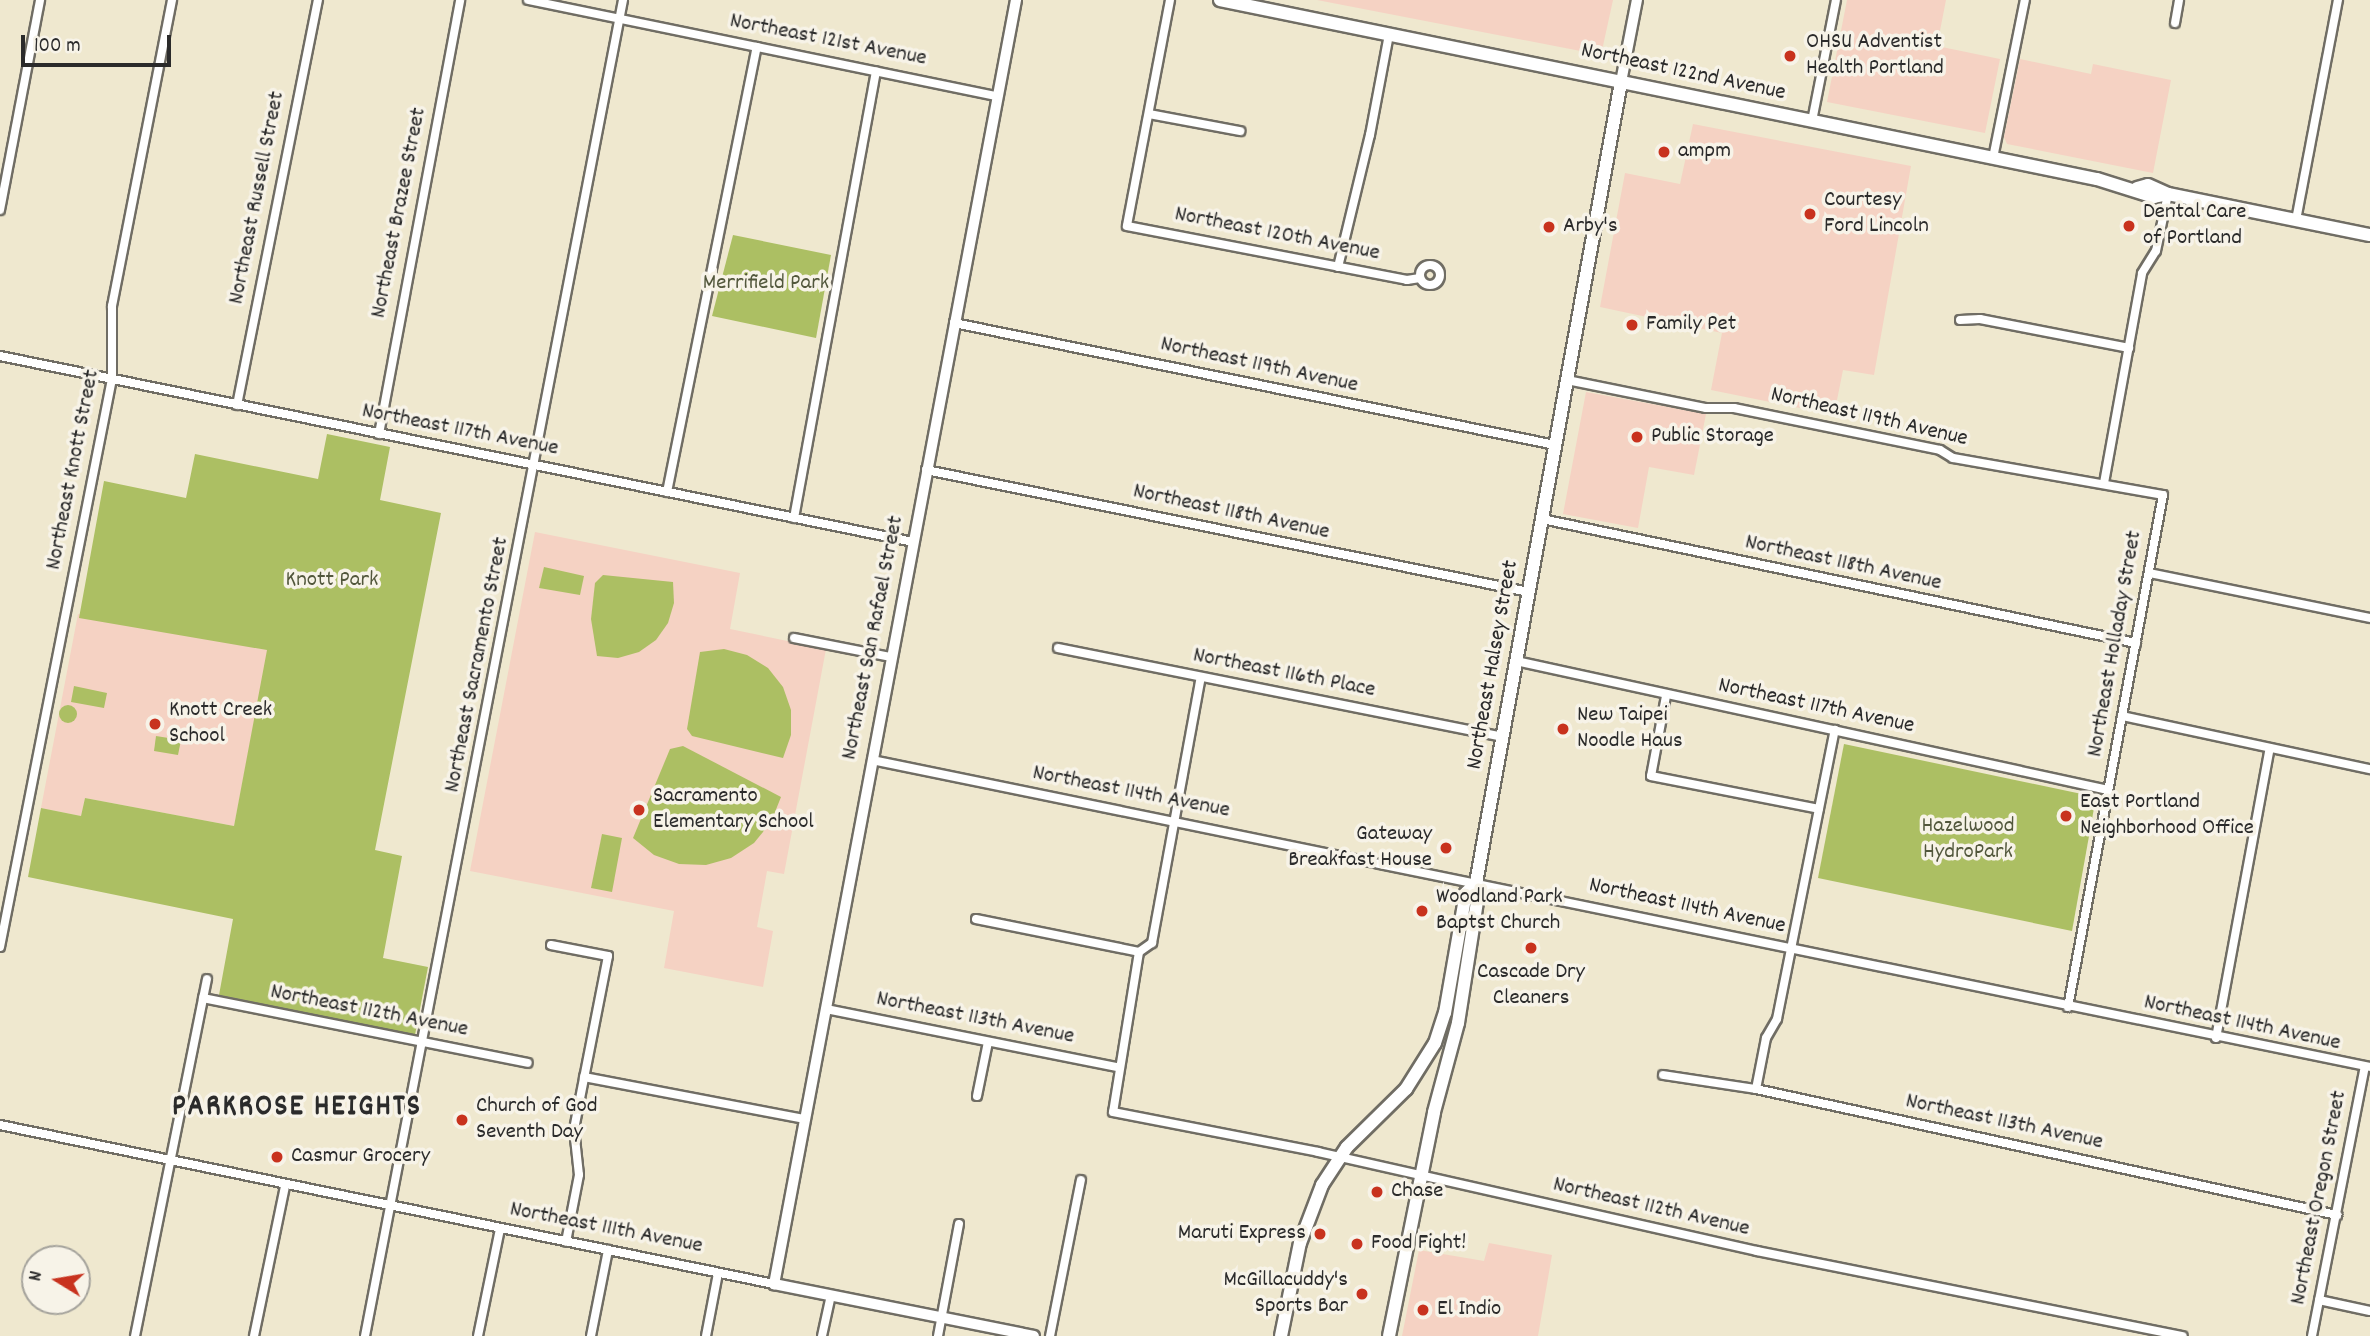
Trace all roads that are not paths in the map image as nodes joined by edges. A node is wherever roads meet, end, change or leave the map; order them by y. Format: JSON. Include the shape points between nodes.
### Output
{"nodes":[{"id":1,"x":40,"y":0,"type":"edge"},
{"id":2,"x":172,"y":0,"type":"edge"},
{"id":3,"x":318,"y":0,"type":"edge"},
{"id":4,"x":460,"y":0,"type":"edge"},
{"id":5,"x":528,"y":0,"type":"edge"},
{"id":6,"x":623,"y":0,"type":"edge"},
{"id":7,"x":1016,"y":0,"type":"edge"},
{"id":8,"x":1170,"y":0,"type":"edge"},
{"id":9,"x":1220,"y":0,"type":"edge"},
{"id":10,"x":1637,"y":0,"type":"edge"},
{"id":11,"x":1836,"y":0,"type":"edge"},
{"id":12,"x":2025,"y":0,"type":"edge"},
{"id":13,"x":2179,"y":0,"type":"edge"},
{"id":14,"x":2338,"y":0,"type":"edge"},
{"id":15,"x":620,"y":19,"type":"junction"},
{"id":16,"x":2175,"y":23,"type":"dead end"},
{"id":17,"x":1389,"y":34,"type":"junction"},
{"id":18,"x":757,"y":47,"type":"junction"},
{"id":19,"x":876,"y":71,"type":"junction"},
{"id":20,"x":1621,"y":82,"type":"junction"},
{"id":21,"x":997,"y":96,"type":"junction"},
{"id":22,"x":1149,"y":114,"type":"junction"},
{"id":23,"x":1812,"y":121,"type":"junction"},
{"id":24,"x":1240,"y":131,"type":"dead end"},
{"id":25,"x":1993,"y":158,"type":"junction"},
{"id":26,"x":2168,"y":194,"type":"junction"},
{"id":27,"x":0,"y":210,"type":"edge"},
{"id":28,"x":2296,"y":220,"type":"junction"},
{"id":29,"x":2370,"y":236,"type":"edge"},
{"id":30,"x":1338,"y":267,"type":"junction"},
{"id":31,"x":1420,"y":278,"type":"dead end"},
{"id":32,"x":1960,"y":320,"type":"dead end"},
{"id":33,"x":954,"y":323,"type":"junction"},
{"id":34,"x":2129,"y":348,"type":"junction"},
{"id":35,"x":0,"y":356,"type":"edge"},
{"id":36,"x":112,"y":379,"type":"junction"},
{"id":37,"x":1567,"y":380,"type":"junction"},
{"id":38,"x":237,"y":405,"type":"junction"},
{"id":39,"x":379,"y":433,"type":"junction"},
{"id":40,"x":1555,"y":445,"type":"junction"},
{"id":41,"x":536,"y":466,"type":"junction"},
{"id":42,"x":926,"y":470,"type":"junction"},
{"id":43,"x":2104,"y":483,"type":"junction"},
{"id":44,"x":667,"y":492,"type":"junction"},
{"id":45,"x":2163,"y":495,"type":"joint"},
{"id":46,"x":794,"y":518,"type":"junction"},
{"id":47,"x":1542,"y":519,"type":"junction"},
{"id":48,"x":913,"y":542,"type":"junction"},
{"id":49,"x":2149,"y":573,"type":"junction"},
{"id":50,"x":1529,"y":592,"type":"junction"},
{"id":51,"x":2370,"y":618,"type":"edge"},
{"id":52,"x":794,"y":638,"type":"dead end"},
{"id":53,"x":2136,"y":643,"type":"junction"},
{"id":54,"x":1058,"y":648,"type":"dead end"},
{"id":55,"x":891,"y":657,"type":"junction"},
{"id":56,"x":1516,"y":661,"type":"junction"},
{"id":57,"x":1201,"y":677,"type":"junction"},
{"id":58,"x":1666,"y":696,"type":"junction"},
{"id":59,"x":2122,"y":716,"type":"junction"},
{"id":60,"x":1835,"y":730,"type":"junction"},
{"id":61,"x":1503,"y":737,"type":"junction"},
{"id":62,"x":2270,"y":748,"type":"junction"},
{"id":63,"x":872,"y":760,"type":"junction"},
{"id":64,"x":2370,"y":769,"type":"edge"},
{"id":65,"x":2108,"y":790,"type":"junction"},
{"id":66,"x":1819,"y":809,"type":"junction"},
{"id":67,"x":1175,"y":822,"type":"junction"},
{"id":68,"x":1476,"y":883,"type":"junction"},
{"id":69,"x":976,"y":919,"type":"dead end"},
{"id":70,"x":551,"y":945,"type":"dead end"},
{"id":71,"x":0,"y":947,"type":"edge"},
{"id":72,"x":1791,"y":948,"type":"junction"},
{"id":73,"x":1139,"y":952,"type":"junction"},
{"id":74,"x":207,"y":979,"type":"dead end"},
{"id":75,"x":203,"y":998,"type":"junction"},
{"id":76,"x":2068,"y":1007,"type":"junction"},
{"id":77,"x":826,"y":1009,"type":"junction"},
{"id":78,"x":2216,"y":1038,"type":"junction"},
{"id":79,"x":425,"y":1042,"type":"junction"},
{"id":80,"x":988,"y":1042,"type":"junction"},
{"id":81,"x":528,"y":1063,"type":"dead end"},
{"id":82,"x":1117,"y":1067,"type":"junction"},
{"id":83,"x":2368,"y":1067,"type":"edge"},
{"id":84,"x":1663,"y":1075,"type":"dead end"},
{"id":85,"x":584,"y":1077,"type":"junction"},
{"id":86,"x":1756,"y":1089,"type":"junction"},
{"id":87,"x":976,"y":1097,"type":"dead end"},
{"id":88,"x":805,"y":1119,"type":"junction"},
{"id":89,"x":0,"y":1125,"type":"edge"},
{"id":90,"x":1338,"y":1158,"type":"junction"},
{"id":91,"x":170,"y":1162,"type":"junction"},
{"id":92,"x":1421,"y":1175,"type":"junction"},
{"id":93,"x":1082,"y":1180,"type":"dead end"},
{"id":94,"x":285,"y":1186,"type":"junction"},
{"id":95,"x":391,"y":1207,"type":"junction"},
{"id":96,"x":2337,"y":1215,"type":"junction"},
{"id":97,"x":959,"y":1224,"type":"dead end"},
{"id":98,"x":500,"y":1228,"type":"junction"},
{"id":99,"x":565,"y":1242,"type":"junction"},
{"id":100,"x":608,"y":1250,"type":"junction"},
{"id":101,"x":718,"y":1273,"type":"junction"},
{"id":102,"x":774,"y":1283,"type":"junction"},
{"id":103,"x":831,"y":1295,"type":"junction"},
{"id":104,"x":2319,"y":1300,"type":"junction"},
{"id":105,"x":2370,"y":1311,"type":"edge"},
{"id":106,"x":941,"y":1317,"type":"junction"},
{"id":107,"x":135,"y":1336,"type":"edge"},
{"id":108,"x":254,"y":1336,"type":"edge"},
{"id":109,"x":365,"y":1336,"type":"edge"},
{"id":110,"x":478,"y":1336,"type":"edge"},
{"id":111,"x":591,"y":1336,"type":"edge"},
{"id":112,"x":706,"y":1336,"type":"edge"},
{"id":113,"x":822,"y":1336,"type":"edge"},
{"id":114,"x":938,"y":1336,"type":"edge"},
{"id":115,"x":1034,"y":1336,"type":"edge"},
{"id":116,"x":1050,"y":1336,"type":"edge"},
{"id":117,"x":1280,"y":1336,"type":"edge"},
{"id":118,"x":1389,"y":1336,"type":"edge"},
{"id":119,"x":2183,"y":1336,"type":"edge"},
{"id":120,"x":2312,"y":1336,"type":"edge"}],
"edges":[{"from":1,"to":27,"type":"street"},
{"from":2,"to":36,"type":"street","name":"Northeast Knott Street","via":[[112,306]]},
{"from":3,"to":38,"type":"street","name":"Northeast Russell Street"},
{"from":4,"to":39,"type":"street","name":"Northeast Brazee Street"},
{"from":5,"to":15,"type":"street","name":"Northeast 121st Avenue"},
{"from":6,"to":15,"type":"street","name":"Northeast Sacramento Street"},
{"from":7,"to":21,"type":"street","name":"Northeast San Rafael Street"},
{"from":8,"to":22,"type":"street"},
{"from":9,"to":17,"type":"main road","name":"Northeast 122nd Avenue"},
{"from":10,"to":20,"type":"street","name":"Northeast Halsey Street"},
{"from":11,"to":23,"type":"street"},
{"from":12,"to":25,"type":"street"},
{"from":13,"to":16,"type":"street"},
{"from":14,"to":28,"type":"street"},
{"from":15,"to":18,"type":"street","name":"Northeast 121st Avenue"},
{"from":15,"to":41,"type":"street","name":"Northeast Sacramento Street"},
{"from":17,"to":20,"type":"main road","name":"Northeast 122nd Avenue"},
{"from":17,"to":30,"type":"street"},
{"from":18,"to":19,"type":"street","name":"Northeast 121st Avenue"},
{"from":18,"to":44,"type":"street"},
{"from":19,"to":21,"type":"street","name":"Northeast 121st Avenue"},
{"from":19,"to":46,"type":"street"},
{"from":20,"to":23,"type":"main road","name":"Northeast 122nd Avenue"},
{"from":20,"to":37,"type":"main road","name":"Northeast Halsey Street"},
{"from":21,"to":33,"type":"street","name":"Northeast San Rafael Street"},
{"from":22,"to":24,"type":"street"},
{"from":22,"to":30,"type":"street","name":"Northeast 120th Avenue","via":[[1127,226]]},
{"from":23,"to":25,"type":"main road","name":"Northeast 122nd Avenue"},
{"from":25,"to":26,"type":"main road","name":"Northeast 122nd Avenue","via":[[2137,188],[2154,197]]},
{"from":26,"to":28,"type":"main road","name":"Northeast 122nd Avenue"},
{"from":26,"to":34,"type":"street","via":[[2156,251],[2142,274]]},
{"from":28,"to":29,"type":"main road","name":"Northeast 122nd Avenue"},
{"from":30,"to":31,"type":"street","name":"Northeast 120th Avenue"},
{"from":32,"to":34,"type":"street","via":[[1980,319]]},
{"from":33,"to":40,"type":"street","name":"Northeast 119th Avenue"},
{"from":33,"to":42,"type":"street","name":"Northeast San Rafael Street"},
{"from":34,"to":43,"type":"street"},
{"from":35,"to":36,"type":"street","name":"Northeast 117th Avenue"},
{"from":36,"to":38,"type":"street","name":"Northeast 117th Avenue"},
{"from":36,"to":71,"type":"street","name":"Northeast Knott Street"},
{"from":37,"to":40,"type":"main road","name":"Northeast Halsey Street"},
{"from":37,"to":43,"type":"street","name":"Northeast 119th Avenue","via":[[1706,408],[1734,408],[1940,450],[1953,458]]},
{"from":38,"to":39,"type":"street","name":"Northeast 117th Avenue"},
{"from":39,"to":41,"type":"street","name":"Northeast 117th Avenue"},
{"from":40,"to":47,"type":"main road","name":"Northeast Halsey Street"},
{"from":41,"to":44,"type":"street","name":"Northeast 117th Avenue"},
{"from":41,"to":79,"type":"street","name":"Northeast Sacramento Street"},
{"from":42,"to":48,"type":"street","name":"Northeast San Rafael Street"},
{"from":42,"to":50,"type":"street","name":"Northeast 118th Avenue"},
{"from":43,"to":45,"type":"street","name":"Northeast 119th Avenue"},
{"from":44,"to":46,"type":"street","name":"Northeast 117th Avenue"},
{"from":45,"to":49,"type":"street","name":"Northeast Holladay Street"},
{"from":46,"to":48,"type":"street","name":"Northeast 117th Avenue"},
{"from":47,"to":50,"type":"main road","name":"Northeast Halsey Street"},
{"from":47,"to":53,"type":"street","name":"Northeast 118th Avenue"},
{"from":48,"to":55,"type":"street","name":"Northeast San Rafael Street"},
{"from":49,"to":51,"type":"street"},
{"from":49,"to":53,"type":"street","name":"Northeast Holladay Street"},
{"from":50,"to":56,"type":"main road","name":"Northeast Halsey Street"},
{"from":52,"to":55,"type":"street"},
{"from":53,"to":59,"type":"street","name":"Northeast Holladay Street"},
{"from":54,"to":57,"type":"street","name":"Northeast 116th Place"},
{"from":55,"to":63,"type":"street","name":"Northeast San Rafael Street"},
{"from":56,"to":58,"type":"street","name":"Northeast 117th Avenue"},
{"from":56,"to":61,"type":"main road","name":"Northeast Halsey Street"},
{"from":57,"to":61,"type":"street","name":"Northeast 116th Place"},
{"from":57,"to":67,"type":"street"},
{"from":58,"to":60,"type":"street","name":"Northeast 117th Avenue"},
{"from":58,"to":66,"type":"street","via":[[1651,776]]},
{"from":59,"to":62,"type":"street"},
{"from":59,"to":65,"type":"street","name":"Northeast Holladay Street"},
{"from":60,"to":65,"type":"street","name":"Northeast 117th Avenue"},
{"from":60,"to":66,"type":"street"},
{"from":61,"to":68,"type":"main road","name":"Northeast Halsey Street"},
{"from":62,"to":64,"type":"street"},
{"from":62,"to":78,"type":"street"},
{"from":63,"to":67,"type":"street","name":"Northeast 114th Avenue"},
{"from":63,"to":77,"type":"street","name":"Northeast San Rafael Street"},
{"from":65,"to":76,"type":"street","name":"Northeast Holladay Street"},
{"from":66,"to":72,"type":"street"},
{"from":67,"to":68,"type":"street","name":"Northeast 114th Avenue"},
{"from":67,"to":73,"type":"street","via":[[1152,943]]},
{"from":68,"to":72,"type":"street","name":"Northeast 114th Avenue"},
{"from":68,"to":90,"type":"main road","via":[[1466,893],[1446,1013],[1428,1056],[1406,1089]]},
{"from":68,"to":92,"type":"main road","name":"Northeast Halsey Street","via":[[1460,1013]]},
{"from":69,"to":73,"type":"street"},
{"from":70,"to":85,"type":"street","via":[[608,956]]},
{"from":72,"to":76,"type":"street","name":"Northeast 114th Avenue"},
{"from":72,"to":86,"type":"street"},
{"from":73,"to":82,"type":"street"},
{"from":74,"to":75,"type":"street"},
{"from":75,"to":79,"type":"street","name":"Northeast 112th Avenue"},
{"from":75,"to":91,"type":"street"},
{"from":76,"to":78,"type":"street","name":"Northeast 114th Avenue"},
{"from":77,"to":80,"type":"street","name":"Northeast 113th Avenue"},
{"from":77,"to":88,"type":"street","name":"Northeast San Rafael Street"},
{"from":78,"to":83,"type":"street","name":"Northeast 114th Avenue"},
{"from":79,"to":81,"type":"street","name":"Northeast 112th Avenue"},
{"from":79,"to":95,"type":"street","name":"Northeast Sacramento Street"},
{"from":80,"to":82,"type":"street","name":"Northeast 113th Avenue"},
{"from":80,"to":87,"type":"street"},
{"from":82,"to":90,"type":"street","name":"Northeast 112th Avenue","via":[[1113,1112]]},
{"from":83,"to":96,"type":"street","name":"Northeast Oregon Street"},
{"from":84,"to":86,"type":"street","name":"Northeast 113th Avenue"},
{"from":85,"to":88,"type":"street"},
{"from":85,"to":99,"type":"street","via":[[574,1129],[579,1175]]},
{"from":86,"to":96,"type":"street","name":"Northeast 113th Avenue"},
{"from":88,"to":102,"type":"street","name":"Northeast San Rafael Street"},
{"from":89,"to":91,"type":"street","name":"Northeast 111th Avenue"},
{"from":90,"to":92,"type":"street","name":"Northeast 112th Avenue"},
{"from":90,"to":117,"type":"main road","via":[[1306,1223]]},
{"from":91,"to":94,"type":"street","name":"Northeast 111th Avenue"},
{"from":91,"to":107,"type":"street"},
{"from":92,"to":118,"type":"main road","name":"Northeast Halsey Street"},
{"from":92,"to":119,"type":"street","name":"Northeast 112th Avenue","via":[[1757,1251]]},
{"from":93,"to":116,"type":"street"},
{"from":94,"to":95,"type":"street","name":"Northeast 111th Avenue"},
{"from":94,"to":108,"type":"street"},
{"from":95,"to":98,"type":"street","name":"Northeast 111th Avenue"},
{"from":95,"to":109,"type":"street","name":"Northeast Sacramento Street"},
{"from":96,"to":104,"type":"street","name":"Northeast Oregon Street"},
{"from":97,"to":106,"type":"street"},
{"from":98,"to":99,"type":"street","name":"Northeast 111th Avenue"},
{"from":98,"to":110,"type":"street"},
{"from":99,"to":100,"type":"street","name":"Northeast 111th Avenue"},
{"from":100,"to":101,"type":"street","name":"Northeast 111th Avenue"},
{"from":100,"to":111,"type":"street"},
{"from":101,"to":102,"type":"street","name":"Northeast 111th Avenue"},
{"from":101,"to":112,"type":"street"},
{"from":102,"to":103,"type":"street","name":"Northeast 111th Avenue"},
{"from":103,"to":106,"type":"street","name":"Northeast 111th Avenue"},
{"from":103,"to":113,"type":"street"},
{"from":104,"to":105,"type":"street"},
{"from":104,"to":120,"type":"street","name":"Northeast Oregon Street"},
{"from":106,"to":114,"type":"street"},
{"from":106,"to":115,"type":"street","name":"Northeast 111th Avenue"}]}
